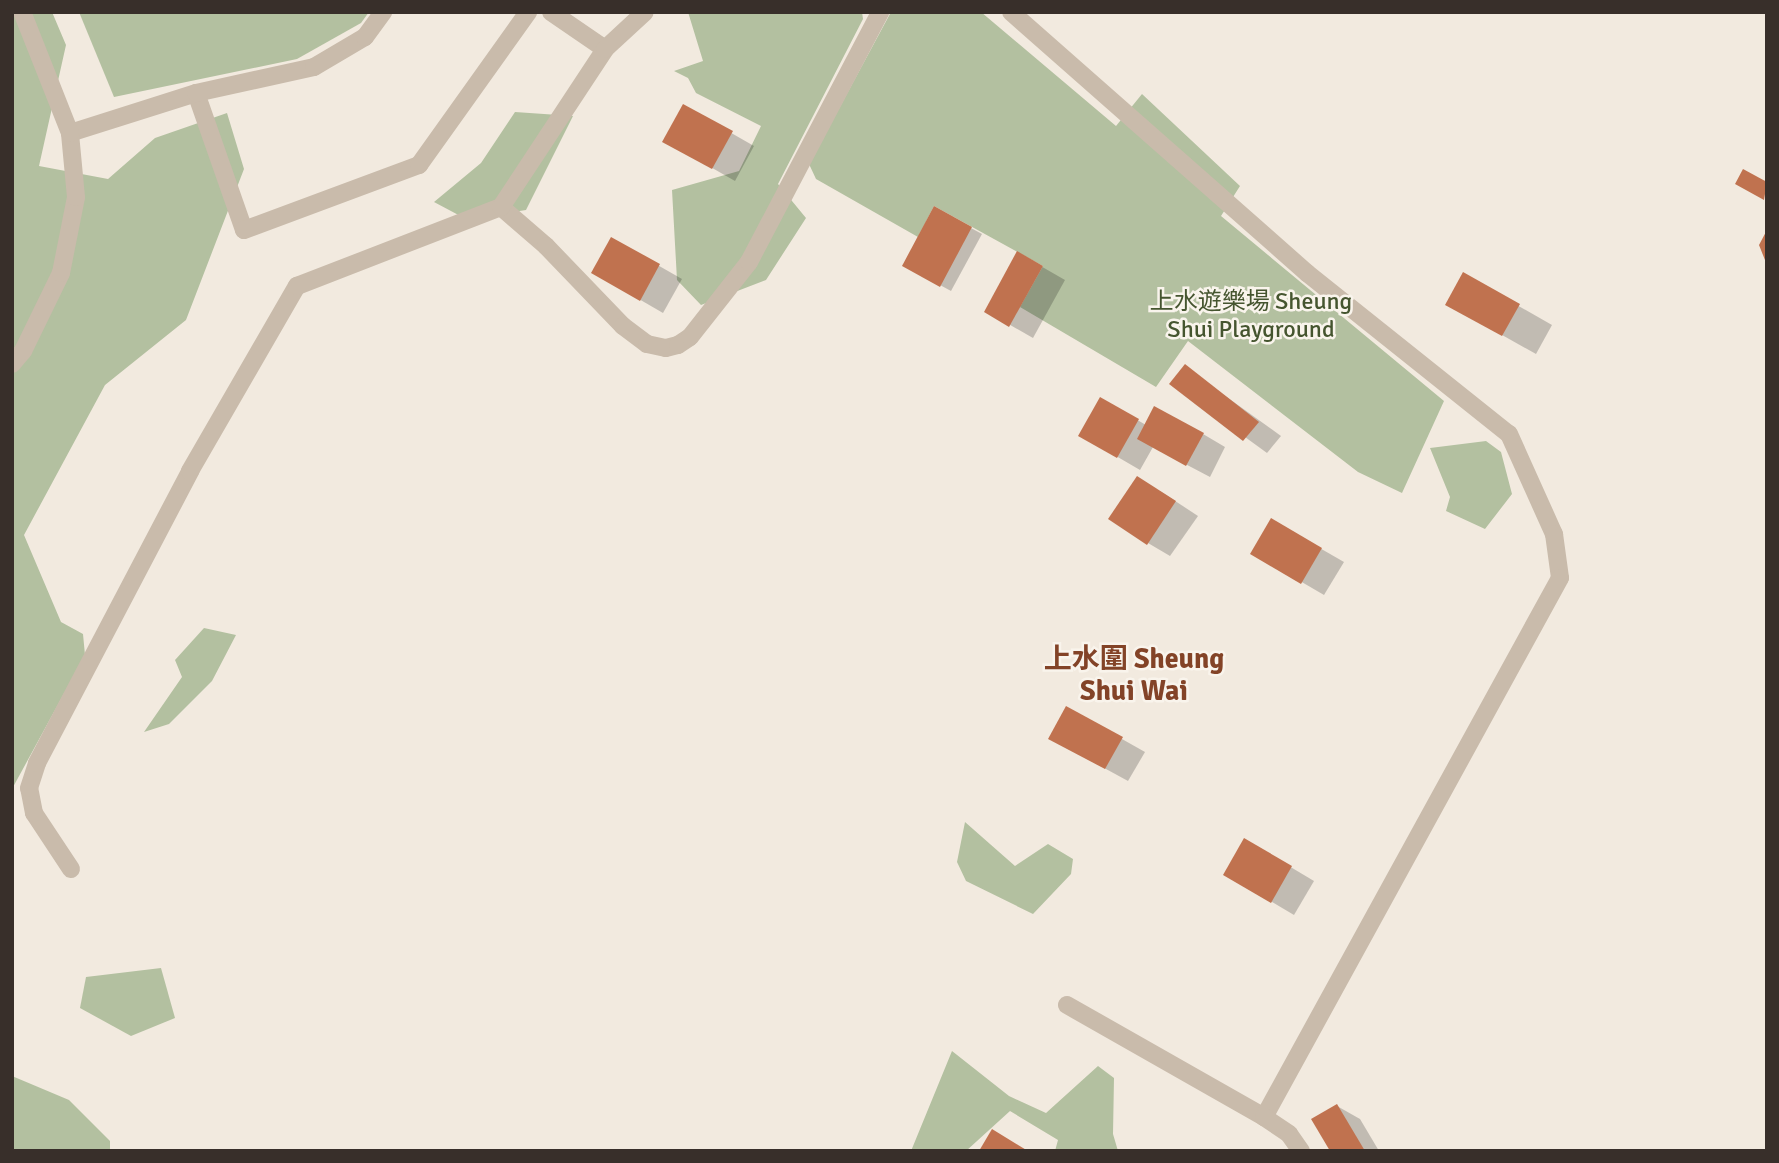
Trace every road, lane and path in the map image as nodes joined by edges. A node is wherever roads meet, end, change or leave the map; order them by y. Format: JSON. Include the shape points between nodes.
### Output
{"nodes":[{"id":1,"x":22,"y":12,"type":"edge"},
{"id":2,"x":383,"y":12,"type":"edge"},
{"id":3,"x":528,"y":12,"type":"edge"},
{"id":4,"x":551,"y":12,"type":"edge"},
{"id":5,"x":645,"y":12,"type":"edge"},
{"id":6,"x":880,"y":12,"type":"edge"},
{"id":7,"x":1011,"y":12,"type":"edge"},
{"id":8,"x":605,"y":49,"type":"junction"},
{"id":9,"x":196,"y":93,"type":"junction"},
{"id":10,"x":70,"y":132,"type":"junction"},
{"id":11,"x":501,"y":207,"type":"junction"},
{"id":12,"x":12,"y":364,"type":"edge"},
{"id":13,"x":71,"y":869,"type":"dead end"},
{"id":14,"x":1067,"y":1005,"type":"dead end"},
{"id":15,"x":1264,"y":1117,"type":"junction"},
{"id":16,"x":1301,"y":1151,"type":"edge"}],
"edges":[{"from":1,"to":10,"type":"street"},
{"from":2,"to":9,"type":"street","via":[[365,37],[314,67]]},
{"from":3,"to":9,"type":"street","via":[[419,165],[244,230]]},
{"from":4,"to":8,"type":"street"},
{"from":5,"to":8,"type":"street"},
{"from":6,"to":11,"type":"street","via":[[749,262],[706,319],[678,345],[647,344],[623,326],[546,246]]},
{"from":7,"to":15,"type":"street","via":[[1307,273],[1509,434],[1554,534],[1560,578]]},
{"from":8,"to":11,"type":"street"},
{"from":9,"to":10,"type":"street"},
{"from":10,"to":12,"type":"street","via":[[76,197],[61,273],[23,351]]},
{"from":11,"to":13,"type":"street","via":[[297,286],[190,471],[37,763],[29,788],[34,813]]},
{"from":14,"to":15,"type":"street"},
{"from":15,"to":16,"type":"street","via":[[1289,1134]]}]}
